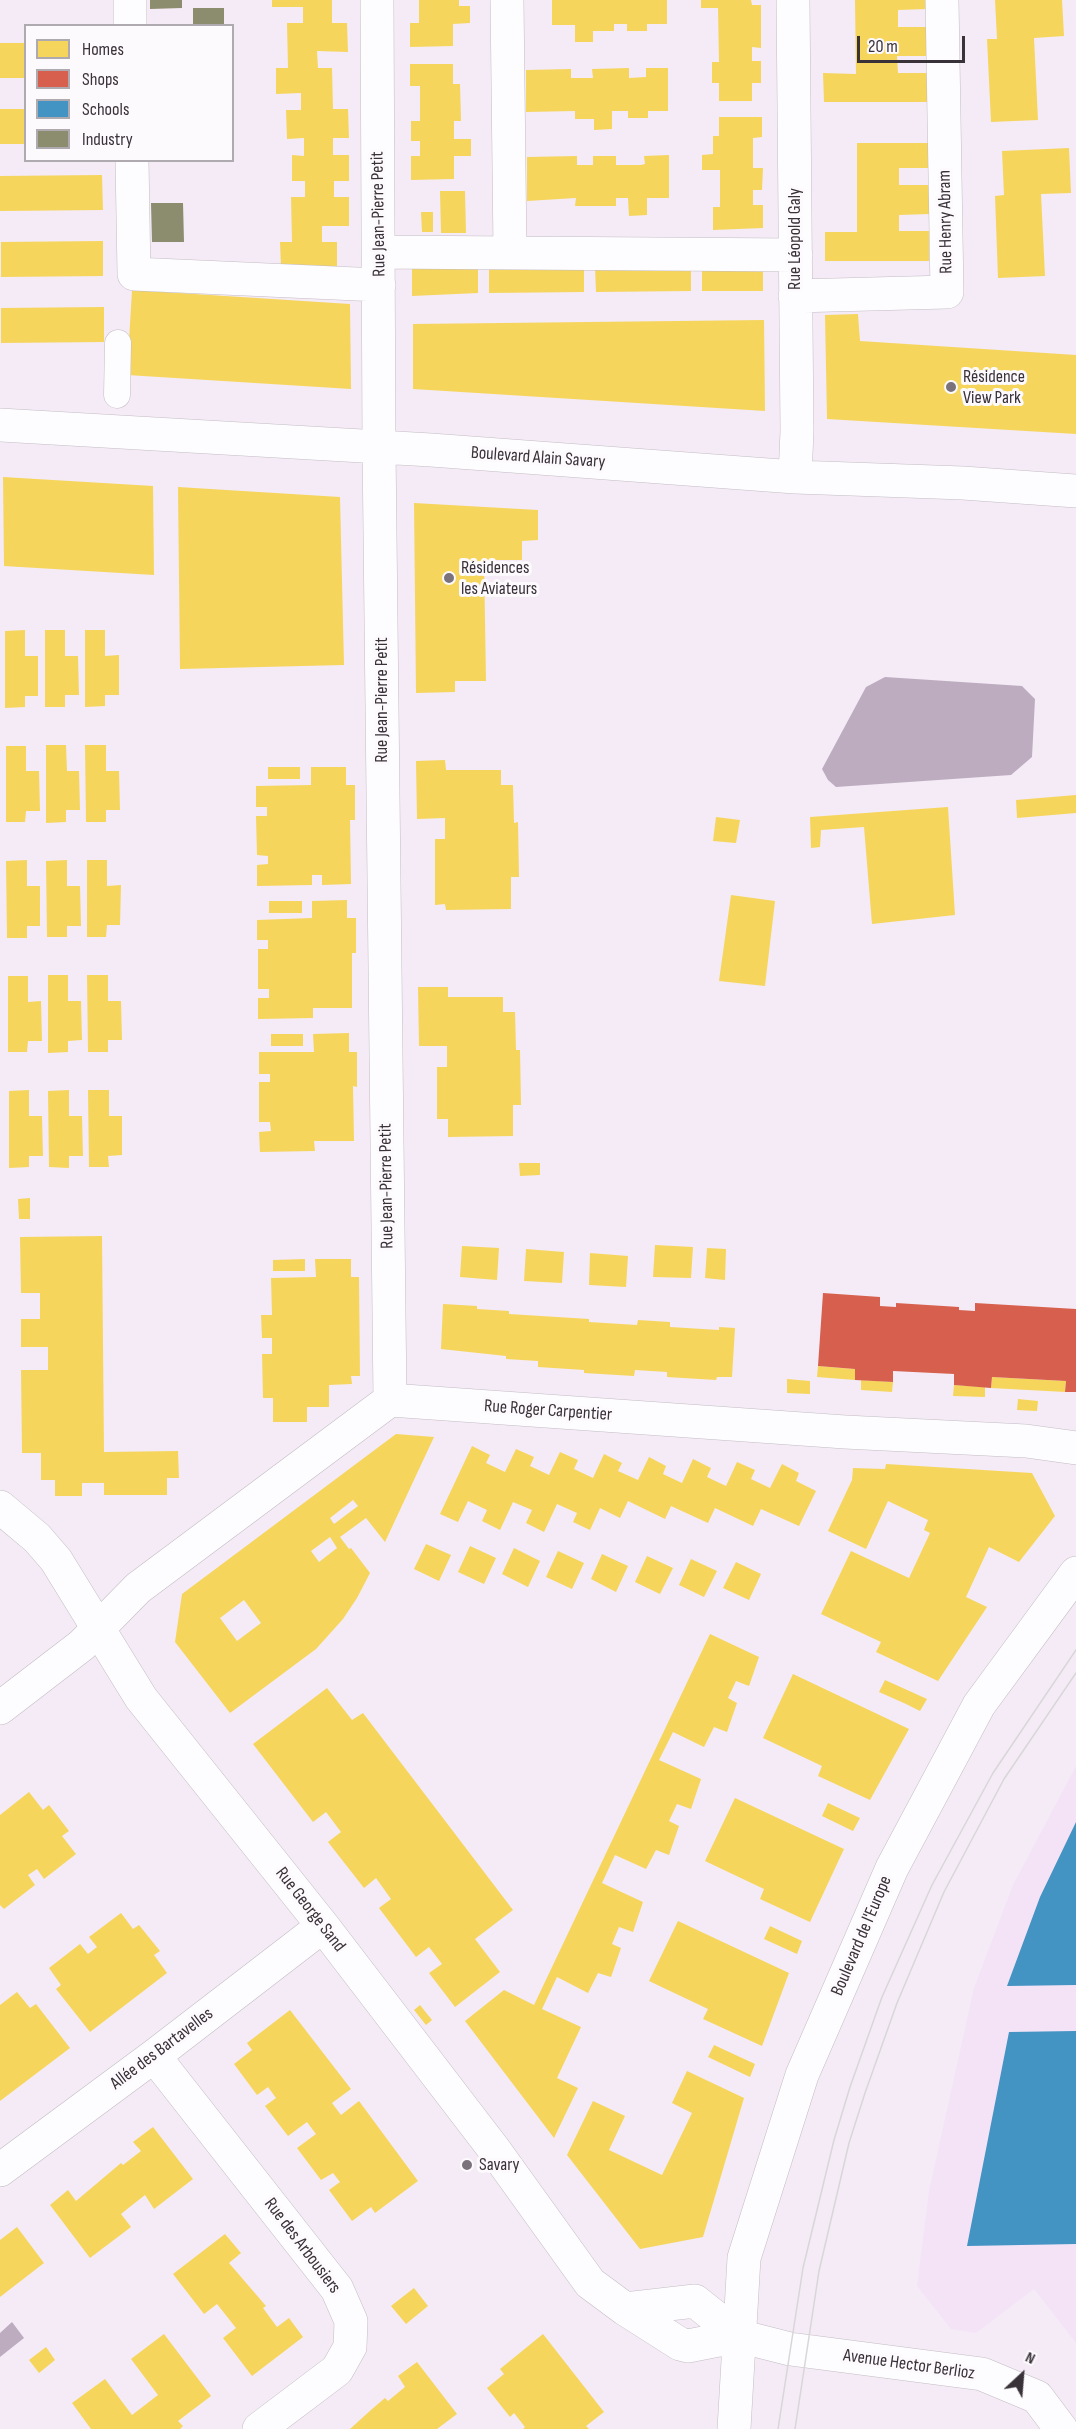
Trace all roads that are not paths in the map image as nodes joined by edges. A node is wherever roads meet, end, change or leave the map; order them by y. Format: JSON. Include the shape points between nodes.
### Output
{"nodes":[{"id":1,"x":130,"y":0,"type":"edge"},
{"id":2,"x":377,"y":0,"type":"edge"},
{"id":3,"x":507,"y":0,"type":"edge"},
{"id":4,"x":793,"y":0,"type":"edge"},
{"id":5,"x":942,"y":0,"type":"edge"},
{"id":6,"x":130,"y":24,"type":"edge"},
{"id":7,"x":132,"y":162,"type":"edge"},
{"id":8,"x":379,"y":252,"type":"junction"},
{"id":9,"x":510,"y":252,"type":"junction"},
{"id":10,"x":796,"y":255,"type":"junction"},
{"id":11,"x":380,"y":285,"type":"junction"},
{"id":12,"x":795,"y":296,"type":"junction"},
{"id":13,"x":118,"y":343,"type":"dead end"},
{"id":14,"x":117,"y":395,"type":"dead end"},
{"id":15,"x":0,"y":425,"type":"edge"},
{"id":16,"x":379,"y":447,"type":"junction"},
{"id":17,"x":795,"y":477,"type":"junction"},
{"id":18,"x":1076,"y":491,"type":"edge"},
{"id":19,"x":390,"y":1400,"type":"junction"},
{"id":20,"x":1076,"y":1448,"type":"edge"},
{"id":21,"x":0,"y":1507,"type":"edge"},
{"id":22,"x":1076,"y":1574,"type":"edge"},
{"id":23,"x":98,"y":1629,"type":"junction"},
{"id":24,"x":0,"y":1707,"type":"edge"},
{"id":25,"x":323,"y":1926,"type":"junction"},
{"id":26,"x":154,"y":2056,"type":"junction"},
{"id":27,"x":0,"y":2170,"type":"edge"},
{"id":28,"x":739,"y":2336,"type":"junction"},
{"id":29,"x":259,"y":2429,"type":"edge"},
{"id":30,"x":734,"y":2429,"type":"edge"},
{"id":31,"x":1061,"y":2429,"type":"edge"}],
"edges":[{"from":1,"to":6,"type":"street"},
{"from":2,"to":8,"type":"street","name":"Rue Jean-Pierre Petit"},
{"from":3,"to":9,"type":"street"},
{"from":4,"to":10,"type":"street","name":"Rue Léopold Galy"},
{"from":5,"to":12,"type":"street","name":"Rue Henry Abram","via":[[947,292]]},
{"from":7,"to":11,"type":"street","via":[[134,274]]},
{"from":8,"to":9,"type":"street"},
{"from":8,"to":11,"type":"street","name":"Rue Jean-Pierre Petit"},
{"from":9,"to":10,"type":"street"},
{"from":10,"to":12,"type":"street","name":"Rue Léopold Galy"},
{"from":11,"to":16,"type":"street","name":"Rue Jean-Pierre Petit"},
{"from":12,"to":17,"type":"street","name":"Rue Léopold Galy"},
{"from":13,"to":14,"type":"street"},
{"from":15,"to":16,"type":"street","name":"Boulevard Alain Savary"},
{"from":16,"to":17,"type":"street","name":"Boulevard Alain Savary"},
{"from":16,"to":19,"type":"street","name":"Rue Jean-Pierre Petit"},
{"from":17,"to":18,"type":"street","name":"Boulevard Alain Savary"},
{"from":19,"to":20,"type":"street","name":"Rue Roger Carpentier","via":[[1026,1441]]},
{"from":19,"to":23,"type":"street","via":[[138,1588]]},
{"from":21,"to":23,"type":"street","name":"Rue George Sand","via":[[38,1538],[56,1560]]},
{"from":22,"to":28,"type":"street","name":"Boulevard de l'Europe","via":[[979,1705],[892,1868],[802,2075],[744,2258]]},
{"from":23,"to":24,"type":"street"},
{"from":23,"to":25,"type":"street","name":"Rue George Sand","via":[[141,1698]]},
{"from":25,"to":26,"type":"street","name":"Allée des Bartavelles"},
{"from":25,"to":28,"type":"street","name":"Rue George Sand","via":[[493,2148],[590,2283],[680,2344],[688,2346]]},
{"from":26,"to":27,"type":"street","name":"Allée des Bartavelles"},
{"from":26,"to":29,"type":"street","name":"Rue des Arbousiers","via":[[337,2289],[351,2321],[350,2347],[337,2370]]},
{"from":28,"to":30,"type":"street"},
{"from":28,"to":31,"type":"street","name":"Avenue Hector Berlioz","via":[[790,2349],[982,2374],[1037,2397]]}]}
